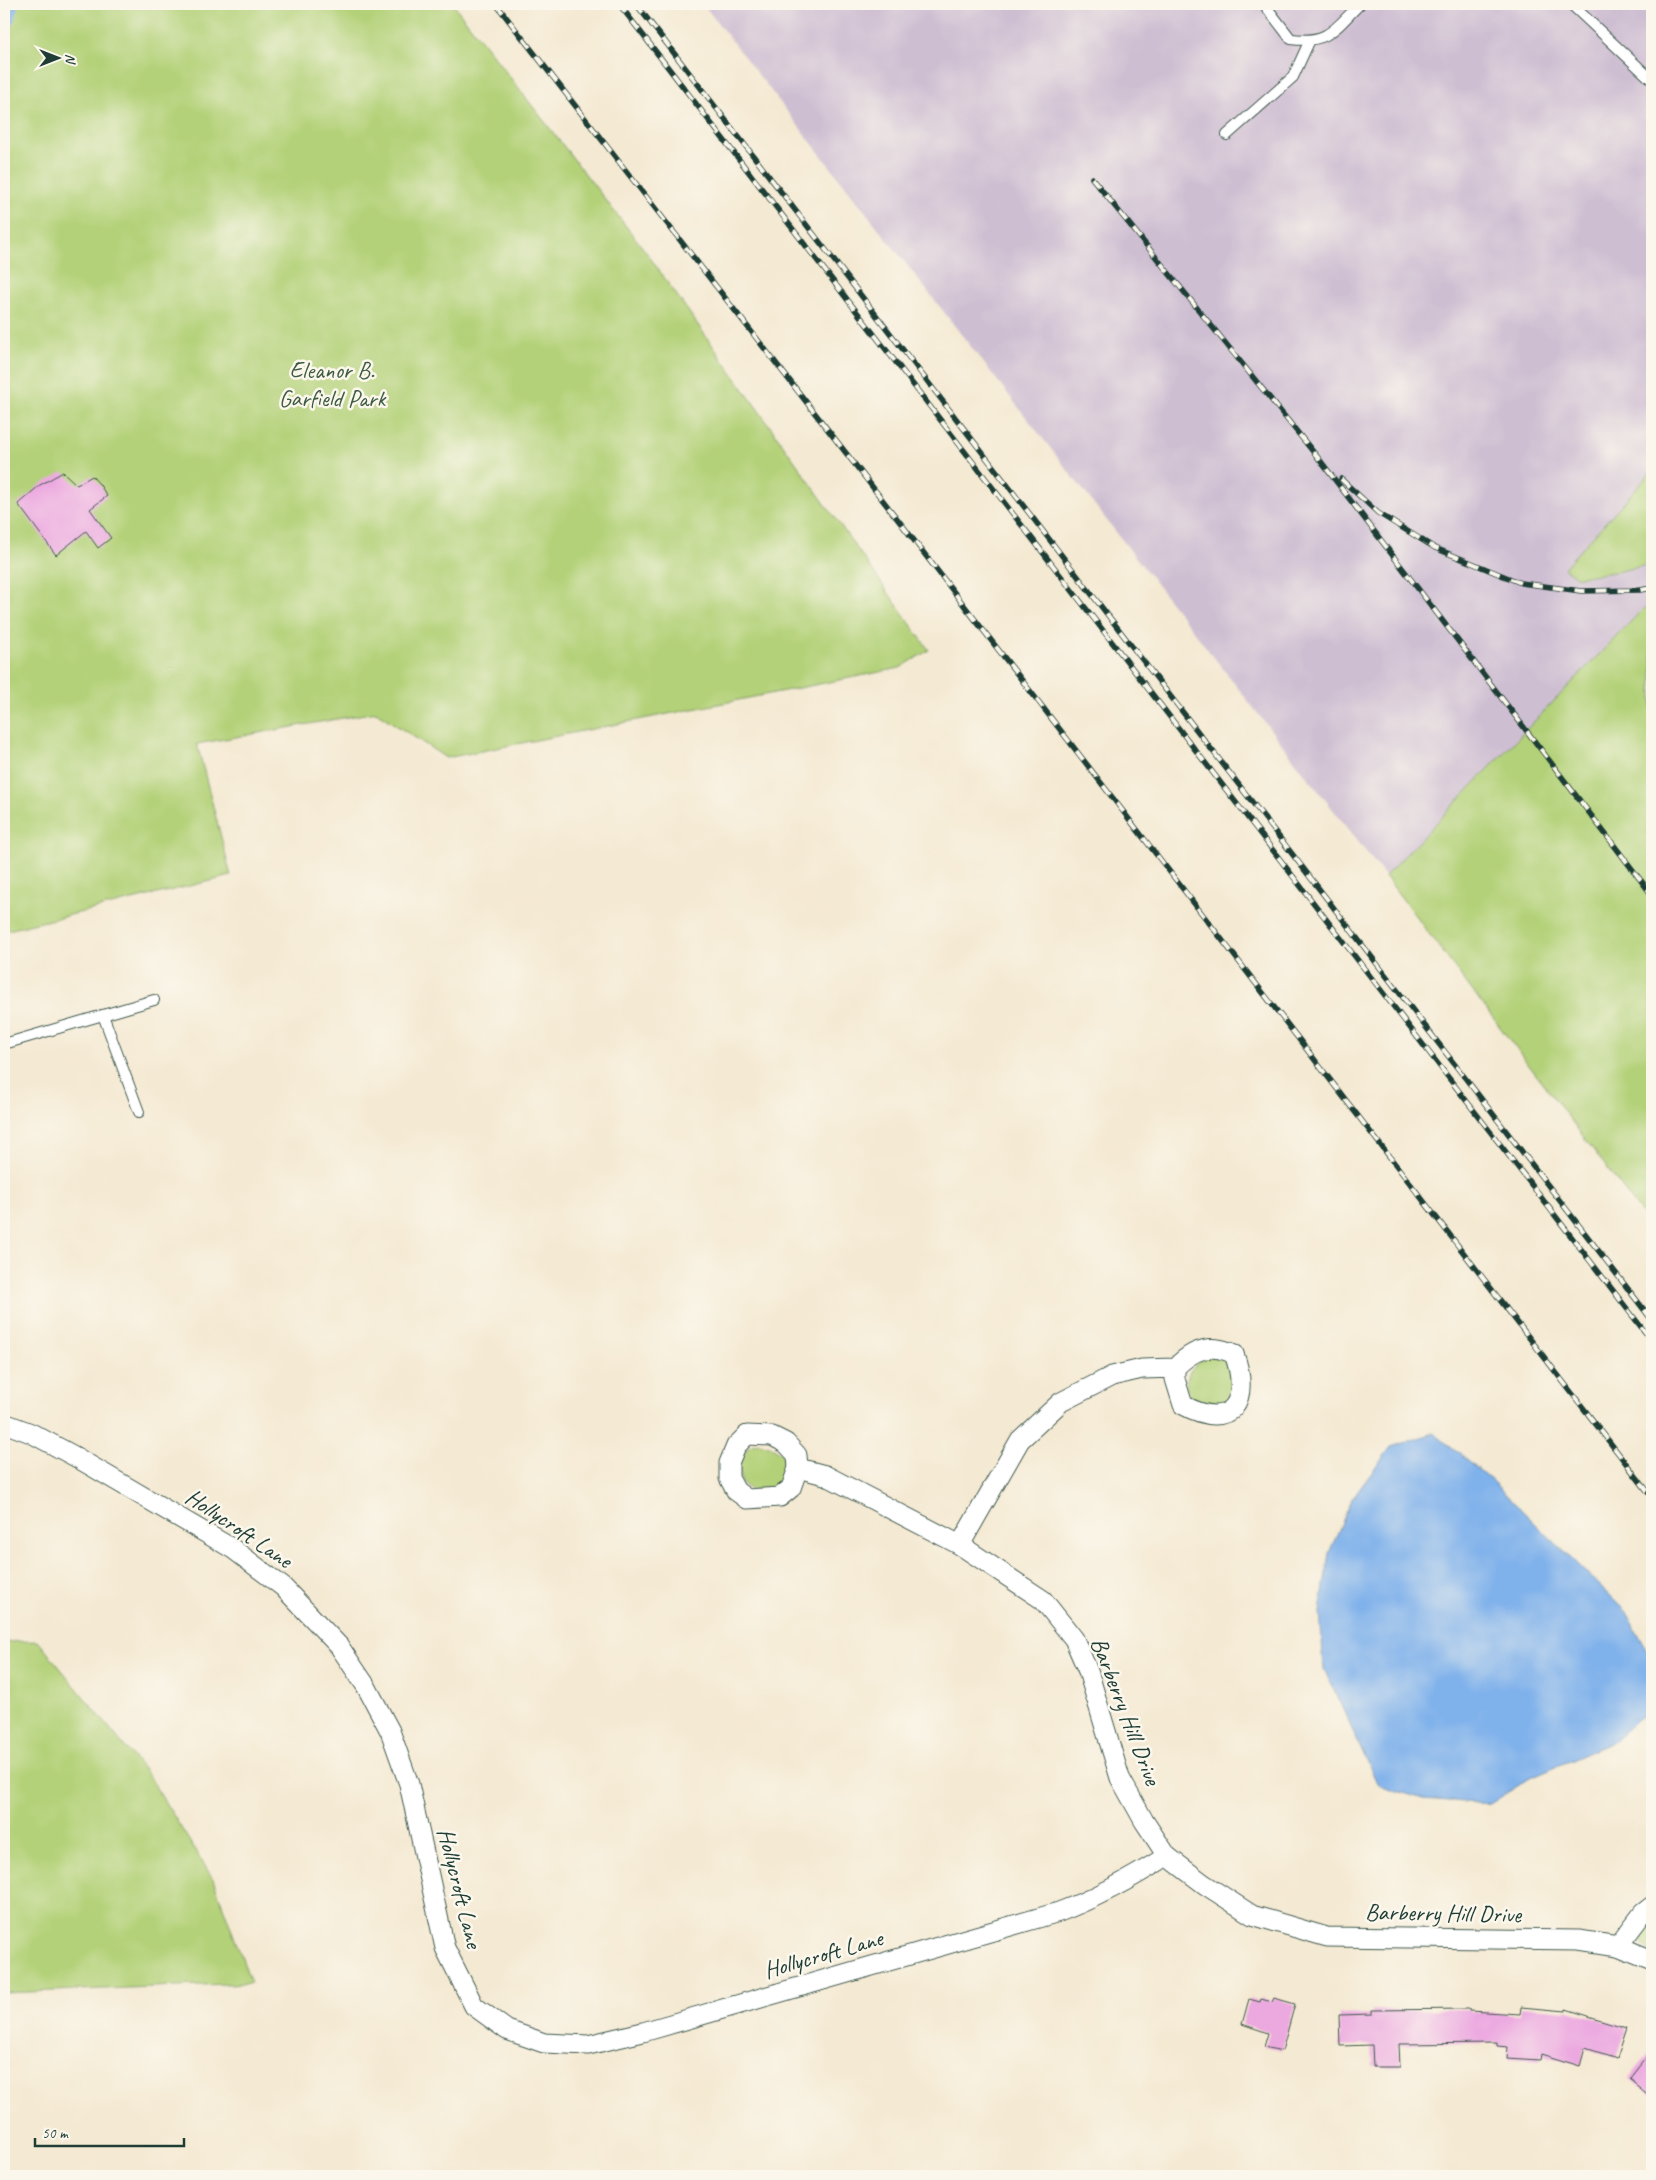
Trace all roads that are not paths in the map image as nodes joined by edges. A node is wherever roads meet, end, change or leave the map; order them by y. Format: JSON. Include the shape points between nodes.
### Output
{"nodes":[{"id":1,"x":1264,"y":4,"type":"edge"},
{"id":2,"x":1360,"y":4,"type":"edge"},
{"id":3,"x":1571,"y":4,"type":"edge"},
{"id":4,"x":1309,"y":42,"type":"junction"},
{"id":5,"x":1652,"y":80,"type":"edge"},
{"id":6,"x":1227,"y":135,"type":"dead end"},
{"id":7,"x":154,"y":1000,"type":"dead end"},
{"id":8,"x":103,"y":1015,"type":"junction"},
{"id":9,"x":4,"y":1044,"type":"edge"},
{"id":10,"x":139,"y":1112,"type":"dead end"},
{"id":11,"x":1175,"y":1368,"type":"dead end"},
{"id":12,"x":4,"y":1423,"type":"edge"},
{"id":13,"x":798,"y":1468,"type":"dead end"},
{"id":14,"x":960,"y":1545,"type":"junction"},
{"id":15,"x":1167,"y":1856,"type":"junction"},
{"id":16,"x":1652,"y":1906,"type":"edge"},
{"id":17,"x":1618,"y":1946,"type":"junction"},
{"id":18,"x":1652,"y":1960,"type":"edge"}],
"edges":[{"from":1,"to":4,"type":"lane","via":[[1291,39]]},
{"from":2,"to":4,"type":"lane","via":[[1326,36]]},
{"from":3,"to":5,"type":"lane"},
{"from":4,"to":6,"type":"lane","via":[[1293,77]]},
{"from":7,"to":8,"type":"lane"},
{"from":8,"to":9,"type":"lane"},
{"from":8,"to":10,"type":"lane"},
{"from":11,"to":14,"type":"street","via":[[1142,1369],[1112,1376],[1061,1402],[1020,1440]]},
{"from":12,"to":15,"type":"street","name":"Hollycroft Lane","via":[[74,1456],[233,1549],[284,1587],[339,1646],[366,1686],[390,1731],[408,1779],[445,1948],[474,2006],[507,2030],[544,2043],[588,2045],[643,2032],[1058,1912],[1116,1888]]},
{"from":13,"to":14,"type":"street","name":"Barberry Hill Drive","via":[[825,1475]]},
{"from":14,"to":15,"type":"street","name":"Barberry Hill Drive","via":[[1043,1600],[1074,1639],[1088,1671],[1120,1778]]},
{"from":15,"to":17,"type":"street","name":"Barberry Hill Drive","via":[[1252,1915],[1327,1937],[1579,1940]]},
{"from":16,"to":17,"type":"street"},
{"from":17,"to":18,"type":"street","name":"Barberry Hill Drive"}]}
